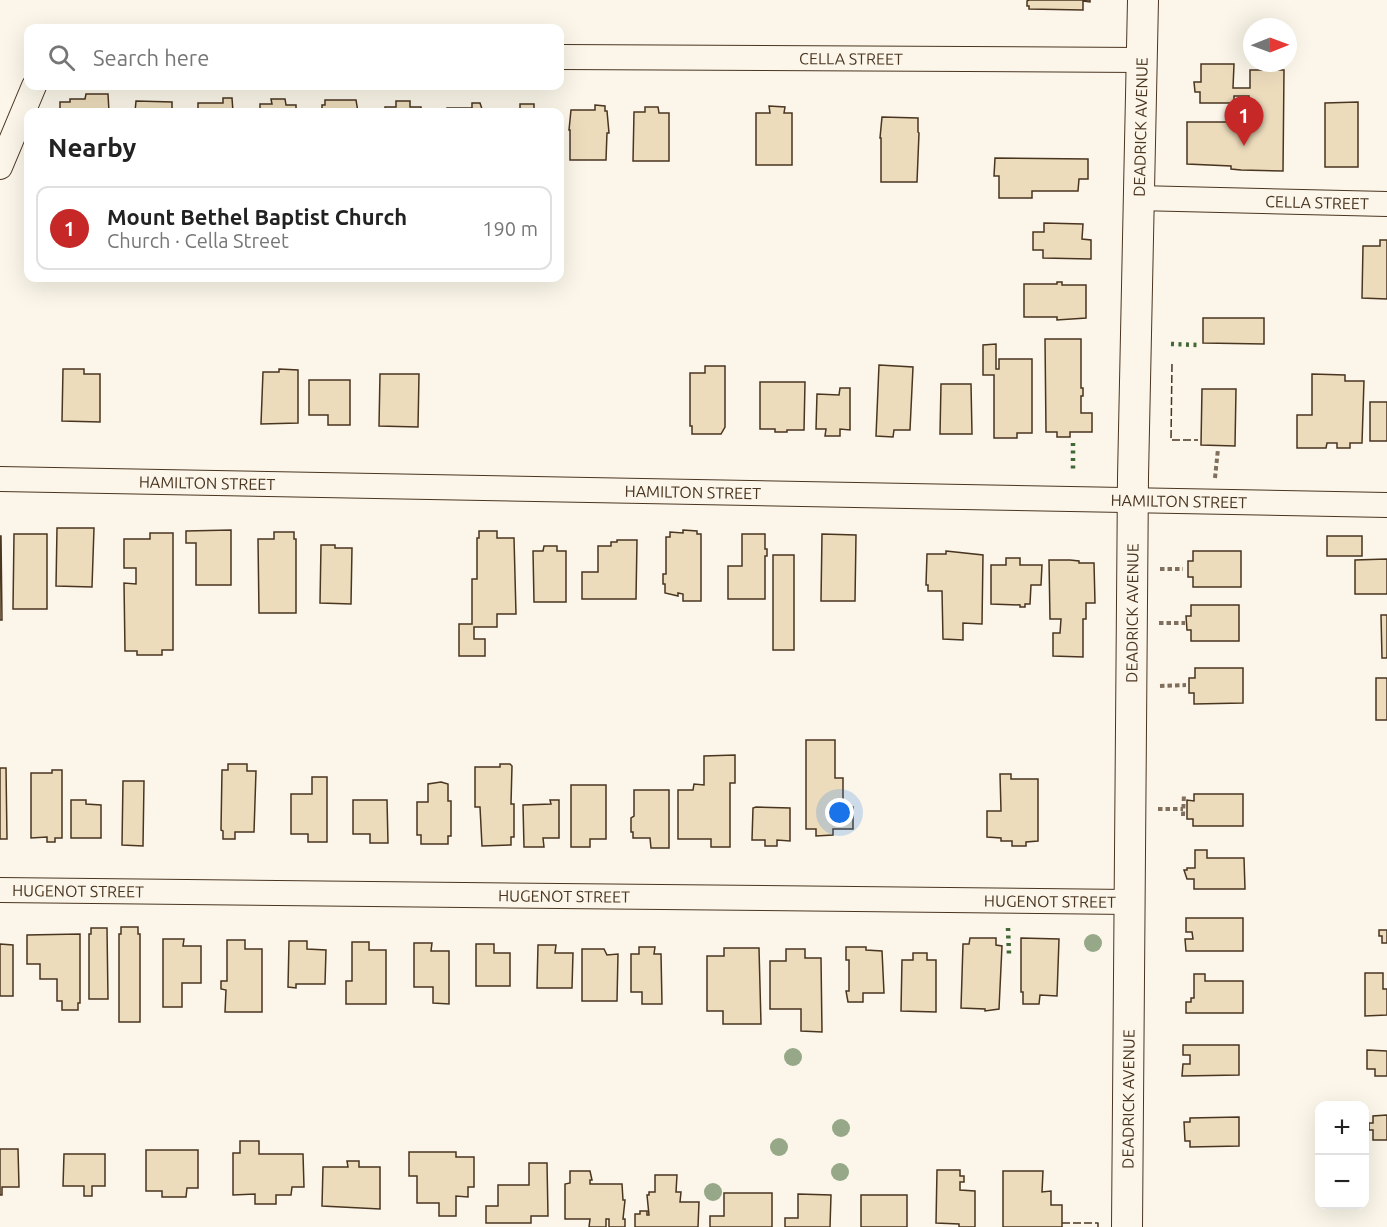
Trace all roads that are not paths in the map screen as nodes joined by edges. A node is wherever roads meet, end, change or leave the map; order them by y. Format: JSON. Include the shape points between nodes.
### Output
{"nodes":[{"id":1,"x":1143,"y":0,"type":"edge"},
{"id":2,"x":564,"y":57,"type":"edge"},
{"id":3,"x":1142,"y":60,"type":"junction"},
{"id":4,"x":32,"y":90,"type":"edge"},
{"id":5,"x":25,"y":108,"type":"edge"},
{"id":6,"x":24,"y":110,"type":"edge"},
{"id":7,"x":0,"y":167,"type":"edge"},
{"id":8,"x":1137,"y":198,"type":"junction"},
{"id":9,"x":1387,"y":204,"type":"edge"},
{"id":10,"x":0,"y":479,"type":"edge"},
{"id":11,"x":1133,"y":500,"type":"junction"},
{"id":12,"x":1387,"y":505,"type":"edge"},
{"id":13,"x":0,"y":891,"type":"edge"},
{"id":14,"x":1129,"y":902,"type":"junction"},
{"id":15,"x":1127,"y":1227,"type":"edge"}],
"edges":[{"from":1,"to":3,"type":"street","name":"DEADRICK AVENUE"},
{"from":2,"to":3,"type":"street","name":"CELLA STREET"},
{"from":3,"to":8,"type":"street","name":"DEADRICK AVENUE"},
{"from":4,"to":5,"type":"street"},
{"from":6,"to":7,"type":"street"},
{"from":8,"to":9,"type":"street","name":"CELLA STREET"},
{"from":8,"to":11,"type":"street","name":"DEADRICK AVENUE"},
{"from":10,"to":11,"type":"street","name":"HAMILTON STREET"},
{"from":11,"to":12,"type":"street","name":"HAMILTON STREET"},
{"from":11,"to":14,"type":"street","name":"DEADRICK AVENUE"},
{"from":13,"to":14,"type":"street","name":"HUGENOT STREET"},
{"from":14,"to":15,"type":"street","name":"DEADRICK AVENUE"}]}
